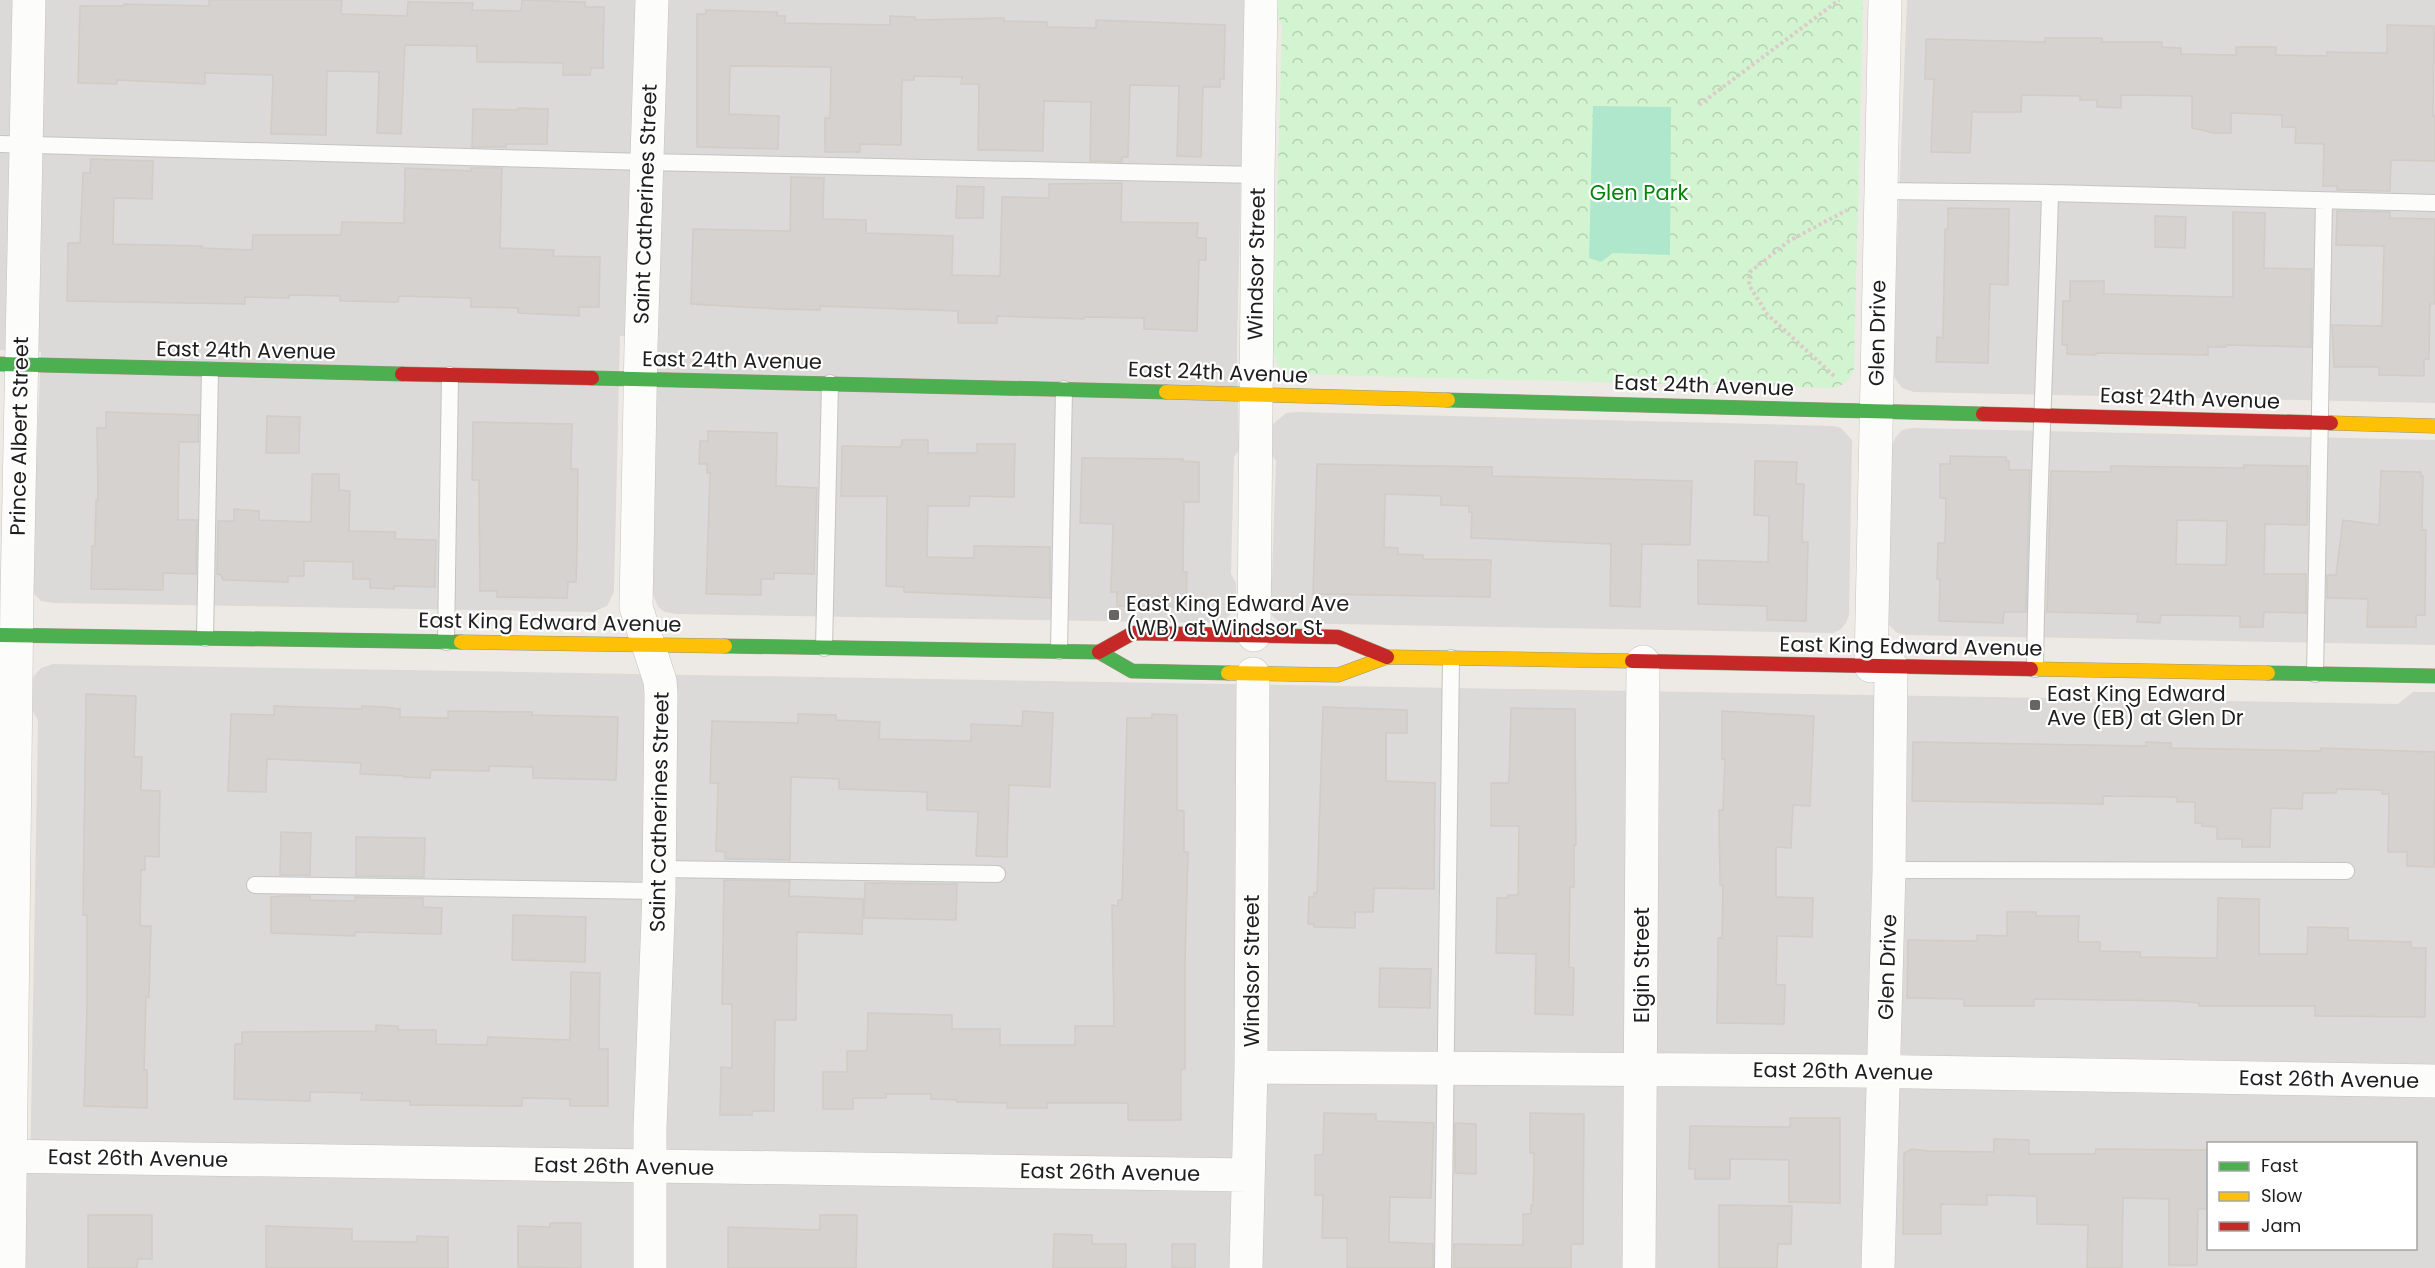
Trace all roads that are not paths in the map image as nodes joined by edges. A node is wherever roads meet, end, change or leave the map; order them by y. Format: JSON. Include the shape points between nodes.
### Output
{"nodes":[{"id":1,"x":29,"y":0,"type":"edge"},
{"id":2,"x":652,"y":0,"type":"edge"},
{"id":3,"x":1262,"y":0,"type":"edge"},
{"id":4,"x":1885,"y":0,"type":"edge"},
{"id":5,"x":13,"y":144,"type":"edge"},
{"id":6,"x":646,"y":162,"type":"junction"},
{"id":7,"x":1258,"y":175,"type":"junction"},
{"id":8,"x":1880,"y":191,"type":"junction"},
{"id":9,"x":2050,"y":193,"type":"junction"},
{"id":10,"x":2324,"y":201,"type":"junction"},
{"id":11,"x":2435,"y":203,"type":"edge"},
{"id":12,"x":10,"y":364,"type":"edge"},
{"id":13,"x":210,"y":370,"type":"junction"},
{"id":14,"x":450,"y":375,"type":"junction"},
{"id":15,"x":640,"y":379,"type":"junction"},
{"id":16,"x":830,"y":382,"type":"junction"},
{"id":17,"x":1064,"y":389,"type":"junction"},
{"id":18,"x":1255,"y":394,"type":"junction"},
{"id":19,"x":1875,"y":411,"type":"junction"},
{"id":20,"x":2042,"y":415,"type":"junction"},
{"id":21,"x":2321,"y":423,"type":"junction"},
{"id":22,"x":2435,"y":426,"type":"edge"},
{"id":23,"x":8,"y":635,"type":"edge"},
{"id":24,"x":1254,"y":635,"type":"junction"},
{"id":25,"x":205,"y":638,"type":"junction"},
{"id":26,"x":446,"y":642,"type":"junction"},
{"id":27,"x":648,"y":643,"type":"junction"},
{"id":28,"x":824,"y":648,"type":"junction"},
{"id":29,"x":1059,"y":651,"type":"junction"},
{"id":30,"x":1099,"y":652,"type":"junction"},
{"id":31,"x":1387,"y":657,"type":"junction"},
{"id":32,"x":1451,"y":658,"type":"junction"},
{"id":33,"x":1643,"y":662,"type":"junction"},
{"id":34,"x":1881,"y":666,"type":"junction"},
{"id":35,"x":2035,"y":669,"type":"junction"},
{"id":36,"x":1253,"y":674,"type":"junction"},
{"id":37,"x":2315,"y":674,"type":"junction"},
{"id":38,"x":2435,"y":676,"type":"edge"},
{"id":39,"x":1889,"y":870,"type":"junction"},
{"id":40,"x":2346,"y":872,"type":"dead end"},
{"id":41,"x":998,"y":874,"type":"dead end"},
{"id":42,"x":658,"y":880,"type":"junction"},
{"id":43,"x":255,"y":885,"type":"dead end"},
{"id":44,"x":1251,"y":1067,"type":"junction"},
{"id":45,"x":1446,"y":1068,"type":"junction"},
{"id":46,"x":1640,"y":1069,"type":"junction"},
{"id":47,"x":1883,"y":1071,"type":"junction"},
{"id":48,"x":2435,"y":1081,"type":"edge"},
{"id":49,"x":5,"y":1156,"type":"edge"},
{"id":50,"x":650,"y":1166,"type":"junction"},
{"id":51,"x":1248,"y":1175,"type":"junction"},
{"id":52,"x":9,"y":1268,"type":"edge"},
{"id":53,"x":650,"y":1268,"type":"edge"},
{"id":54,"x":1246,"y":1268,"type":"edge"},
{"id":55,"x":1443,"y":1268,"type":"edge"},
{"id":56,"x":1640,"y":1268,"type":"edge"},
{"id":57,"x":1878,"y":1268,"type":"edge"}],
"edges":[{"from":1,"to":5,"type":"street","name":"Prince Albert Street"},
{"from":2,"to":6,"type":"street","name":"Saint Catherines Street"},
{"from":3,"to":7,"type":"street","name":"Windsor Street"},
{"from":4,"to":8,"type":"street","name":"Glen Drive"},
{"from":5,"to":6,"type":"lane"},
{"from":5,"to":12,"type":"street","name":"Prince Albert Street"},
{"from":6,"to":7,"type":"lane"},
{"from":6,"to":15,"type":"street","name":"Saint Catherines Street"},
{"from":7,"to":18,"type":"street","name":"Windsor Street"},
{"from":8,"to":9,"type":"lane"},
{"from":8,"to":19,"type":"street","name":"Glen Drive"},
{"from":9,"to":10,"type":"lane"},
{"from":9,"to":20,"type":"lane"},
{"from":10,"to":11,"type":"lane"},
{"from":10,"to":21,"type":"lane"},
{"from":12,"to":13,"type":"main road","name":"East 24th Avenue"},
{"from":12,"to":23,"type":"street","name":"Prince Albert Street"},
{"from":13,"to":14,"type":"main road","name":"East 24th Avenue"},
{"from":13,"to":25,"type":"lane"},
{"from":14,"to":15,"type":"main road","name":"East 24th Avenue"},
{"from":14,"to":26,"type":"lane"},
{"from":15,"to":16,"type":"main road","name":"East 24th Avenue"},
{"from":15,"to":27,"type":"street","name":"Saint Catherines Street","via":[[636,607]]},
{"from":16,"to":17,"type":"main road","name":"East 24th Avenue"},
{"from":16,"to":28,"type":"lane"},
{"from":17,"to":18,"type":"main road","name":"East 24th Avenue"},
{"from":17,"to":29,"type":"lane"},
{"from":18,"to":19,"type":"main road","name":"East 24th Avenue"},
{"from":18,"to":24,"type":"street","name":"Windsor Street"},
{"from":19,"to":20,"type":"main road","name":"East 24th Avenue"},
{"from":19,"to":34,"type":"street","name":"Glen Drive"},
{"from":20,"to":21,"type":"main road","name":"East 24th Avenue"},
{"from":20,"to":35,"type":"lane"},
{"from":21,"to":22,"type":"main road","name":"East 24th Avenue"},
{"from":21,"to":37,"type":"lane"},
{"from":23,"to":25,"type":"main road","name":"East King Edward Avenue"},
{"from":23,"to":49,"type":"street","name":"Prince Albert Street"},
{"from":24,"to":30,"type":"main road","name":"East King Edward Avenue","via":[[1133,633]]},
{"from":24,"to":31,"type":"main road","name":"East King Edward Avenue","via":[[1338,637]]},
{"from":25,"to":26,"type":"main road","name":"East King Edward Avenue"},
{"from":26,"to":27,"type":"main road","name":"East King Edward Avenue"},
{"from":27,"to":28,"type":"main road","name":"East King Edward Avenue"},
{"from":27,"to":42,"type":"street","name":"Saint Catherines Street","via":[[660,681]]},
{"from":28,"to":29,"type":"main road","name":"East King Edward Avenue"},
{"from":29,"to":30,"type":"main road","name":"East King Edward Avenue"},
{"from":30,"to":36,"type":"main road","name":"East King Edward Avenue","via":[[1132,671]]},
{"from":31,"to":32,"type":"main road","name":"East King Edward Avenue"},
{"from":31,"to":36,"type":"main road","name":"East King Edward Avenue","via":[[1338,675]]},
{"from":32,"to":33,"type":"main road","name":"East King Edward Avenue"},
{"from":32,"to":45,"type":"lane"},
{"from":33,"to":34,"type":"main road","name":"East King Edward Avenue"},
{"from":33,"to":46,"type":"street","name":"Elgin Street"},
{"from":34,"to":35,"type":"main road","name":"East King Edward Avenue"},
{"from":34,"to":39,"type":"street","name":"Glen Drive"},
{"from":35,"to":37,"type":"main road","name":"East King Edward Avenue"},
{"from":36,"to":44,"type":"street","name":"Windsor Street"},
{"from":37,"to":38,"type":"main road","name":"East King Edward Avenue"},
{"from":39,"to":40,"type":"lane"},
{"from":39,"to":47,"type":"street","name":"Glen Drive"},
{"from":41,"to":42,"type":"lane"},
{"from":42,"to":43,"type":"lane"},
{"from":42,"to":50,"type":"street","name":"Saint Catherines Street"},
{"from":44,"to":45,"type":"street","name":"East 26th Avenue"},
{"from":44,"to":51,"type":"street","name":"Windsor Street"},
{"from":45,"to":46,"type":"street","name":"East 26th Avenue"},
{"from":45,"to":55,"type":"lane"},
{"from":46,"to":47,"type":"street","name":"East 26th Avenue"},
{"from":46,"to":56,"type":"street","name":"Elgin Street"},
{"from":47,"to":48,"type":"street","name":"East 26th Avenue"},
{"from":47,"to":57,"type":"street","name":"Glen Drive"},
{"from":49,"to":50,"type":"street","name":"East 26th Avenue"},
{"from":49,"to":52,"type":"street","name":"Prince Albert Street"},
{"from":50,"to":51,"type":"street","name":"East 26th Avenue"},
{"from":50,"to":53,"type":"street","name":"Saint Catherines Street"},
{"from":51,"to":54,"type":"street","name":"Windsor Street"}]}
